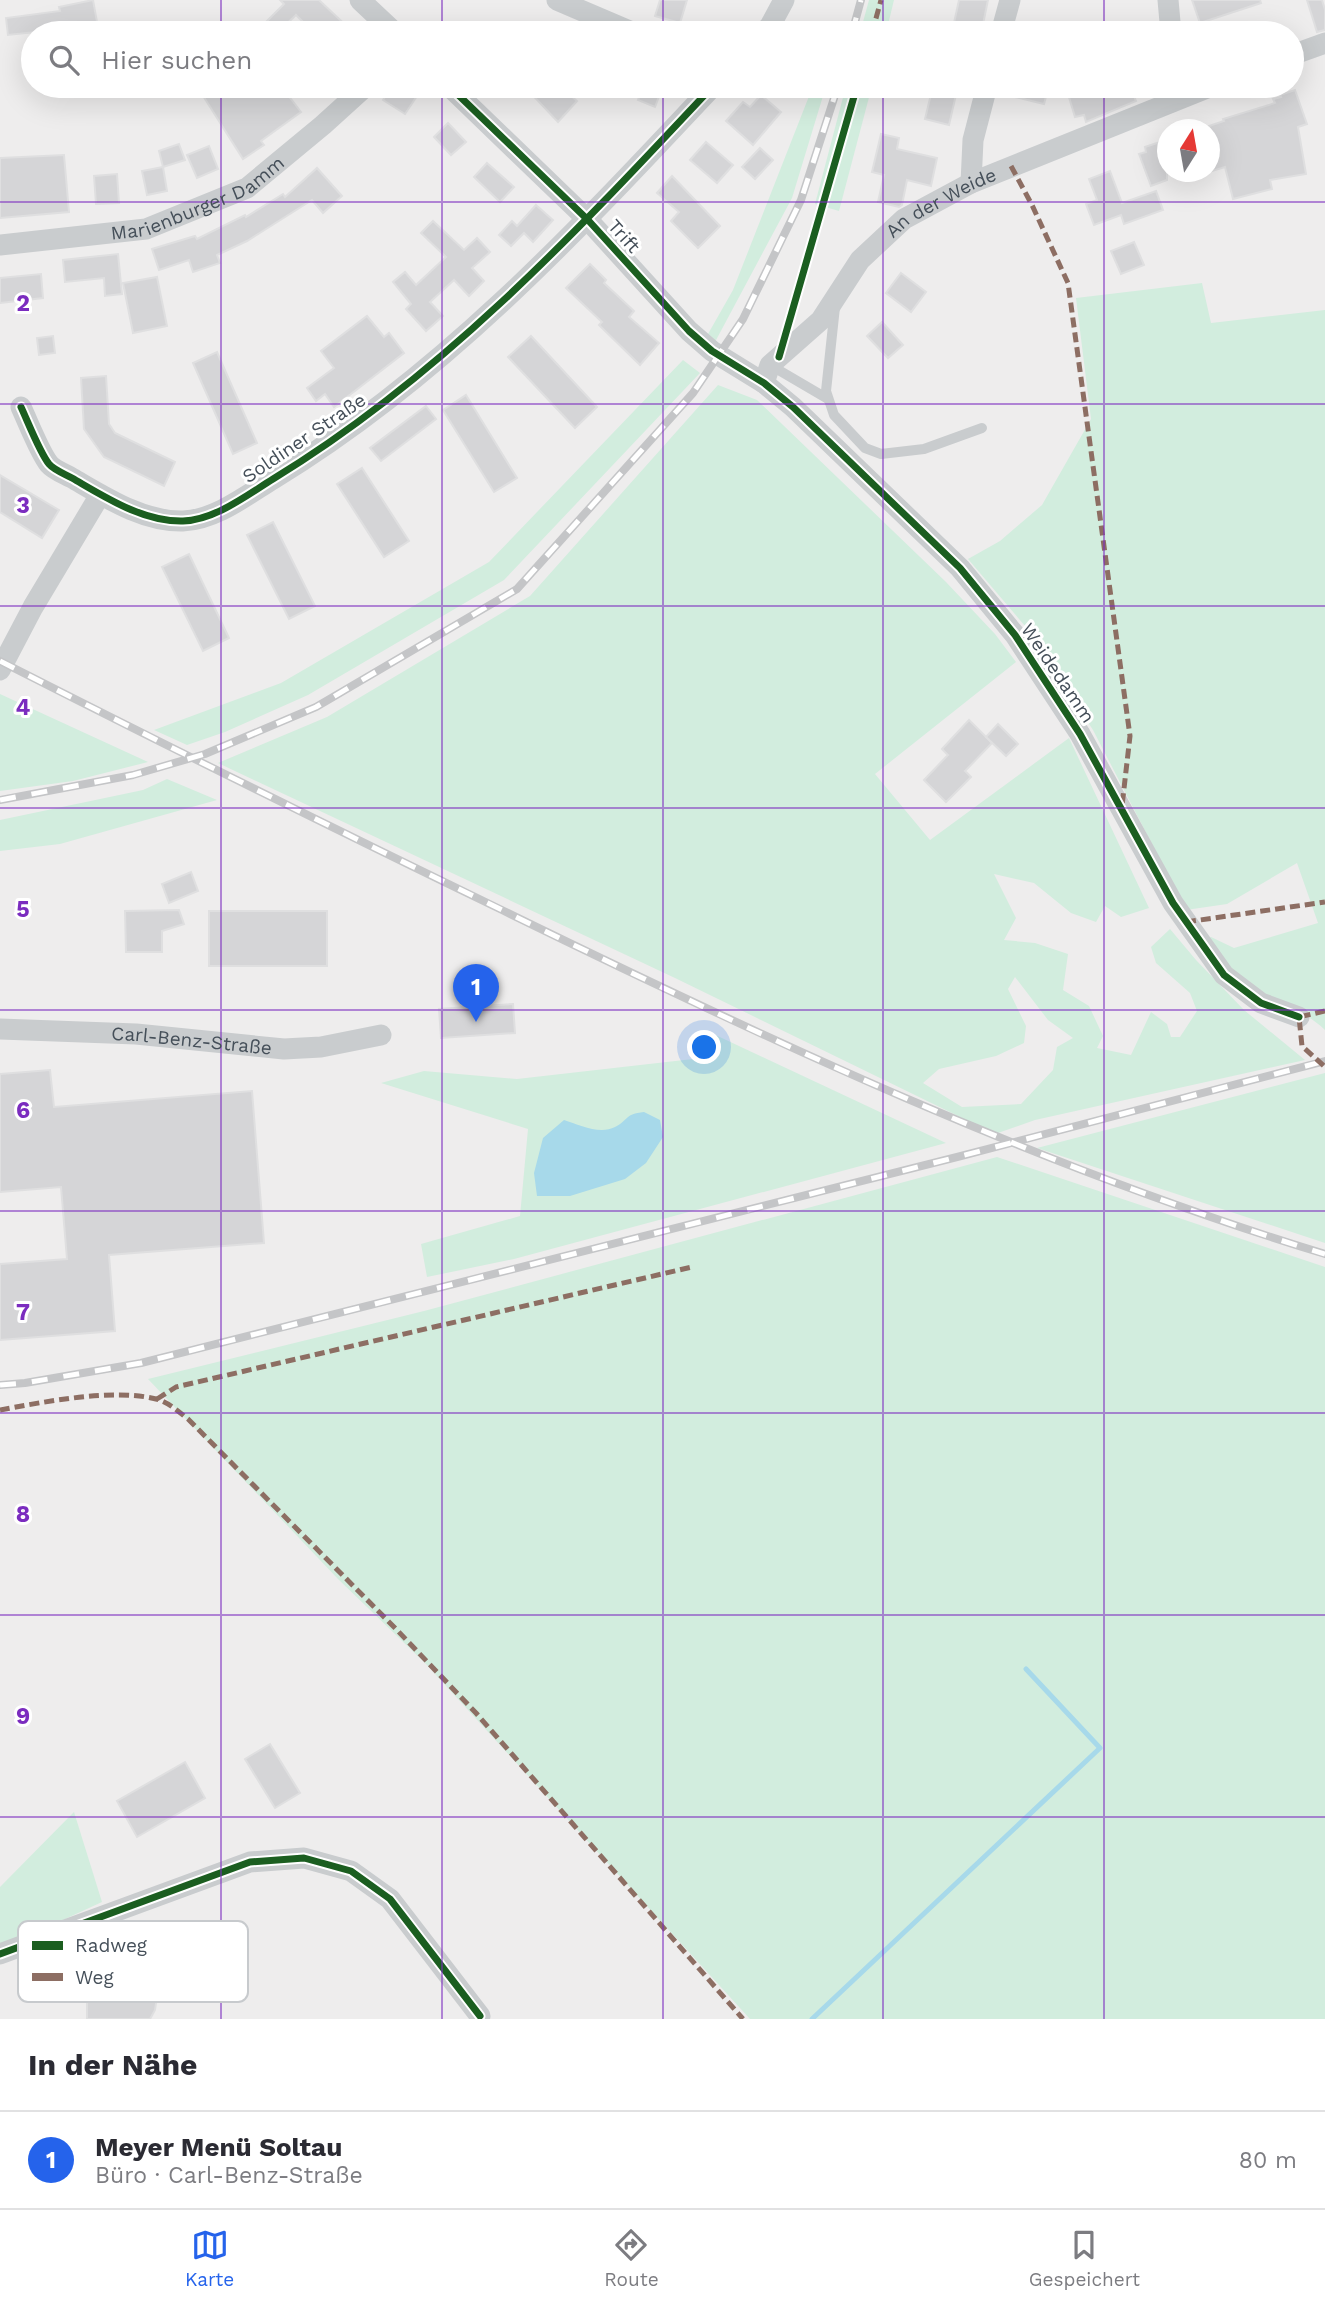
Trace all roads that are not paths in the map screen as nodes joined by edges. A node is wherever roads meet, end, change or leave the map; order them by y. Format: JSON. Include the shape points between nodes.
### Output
{"nodes":[{"id":1,"x":360,"y":0,"type":"edge"},
{"id":2,"x":557,"y":0,"type":"edge"},
{"id":3,"x":784,"y":0,"type":"edge"},
{"id":4,"x":1010,"y":0,"type":"edge"},
{"id":5,"x":1168,"y":0,"type":"edge"},
{"id":6,"x":382,"y":21,"type":"edge"},
{"id":7,"x":606,"y":21,"type":"edge"},
{"id":8,"x":773,"y":21,"type":"edge"},
{"id":9,"x":1004,"y":21,"type":"edge"},
{"id":10,"x":1170,"y":21,"type":"edge"},
{"id":11,"x":1325,"y":43,"type":"edge"},
{"id":12,"x":1304,"y":51,"type":"edge"},
{"id":13,"x":353,"y":98,"type":"edge"},
{"id":14,"x":461,"y":98,"type":"edge"},
{"id":15,"x":702,"y":98,"type":"edge"},
{"id":16,"x":984,"y":98,"type":"edge"},
{"id":17,"x":1163,"y":98,"type":"edge"},
{"id":18,"x":971,"y":183,"type":"junction"},
{"id":19,"x":588,"y":220,"type":"junction"},
{"id":20,"x":0,"y":245,"type":"edge"},
{"id":21,"x":835,"y":298,"type":"junction"},
{"id":22,"x":712,"y":351,"type":"joint"},
{"id":23,"x":767,"y":374,"type":"junction"},
{"id":24,"x":828,"y":398,"type":"junction"},
{"id":25,"x":21,"y":407,"type":"dead end"},
{"id":26,"x":982,"y":428,"type":"dead end"},
{"id":27,"x":100,"y":495,"type":"junction"},
{"id":28,"x":0,"y":670,"type":"edge"},
{"id":29,"x":1299,"y":1017,"type":"dead end"},
{"id":30,"x":0,"y":1028,"type":"edge"},
{"id":31,"x":381,"y":1035,"type":"dead end"},
{"id":32,"x":89,"y":1921,"type":"edge"},
{"id":33,"x":18,"y":1947,"type":"edge"},
{"id":34,"x":0,"y":1954,"type":"edge"},
{"id":35,"x":480,"y":2016,"type":"dead end"}],
"edges":[{"from":1,"to":6,"type":"street"},
{"from":2,"to":7,"type":"street"},
{"from":3,"to":8,"type":"street"},
{"from":4,"to":9,"type":"street"},
{"from":5,"to":10,"type":"street"},
{"from":11,"to":12,"type":"street"},
{"from":13,"to":20,"type":"street","name":"Marienburger Damm","via":[[247,188],[146,229]]},
{"from":14,"to":19,"type":"street","name":"Trift"},
{"from":15,"to":19,"type":"street","name":"Soldiner Straße"},
{"from":16,"to":18,"type":"street","via":[[973,140]]},
{"from":17,"to":18,"type":"street","name":"An der Weide"},
{"from":18,"to":21,"type":"street","name":"An der Weide","via":[[904,219],[860,260]]},
{"from":19,"to":22,"type":"street","name":"Trift"},
{"from":19,"to":27,"type":"street","name":"Soldiner Straße","via":[[407,387],[306,459],[238,500],[185,521],[144,515]]},
{"from":21,"to":23,"type":"street","name":"An der Weide","via":[[821,320]]},
{"from":21,"to":24,"type":"lane"},
{"from":22,"to":23,"type":"street","name":"Weidedamm"},
{"from":23,"to":24,"type":"lane"},
{"from":23,"to":29,"type":"street","name":"Weidedamm","via":[[793,407],[960,568],[1015,635],[1080,734],[1173,903],[1224,975],[1261,1003]]},
{"from":24,"to":26,"type":"lane","via":[[834,415],[848,431],[865,448],[881,454],[924,449]]},
{"from":25,"to":27,"type":"street","name":"Soldiner Straße","via":[[49,465]]},
{"from":27,"to":28,"type":"street"},
{"from":30,"to":31,"type":"street","name":"Carl-Benz-Straße","via":[[284,1049]]},
{"from":32,"to":35,"type":"street","via":[[250,1861],[304,1858],[351,1871],[390,1899]]},
{"from":33,"to":34,"type":"street"}]}
